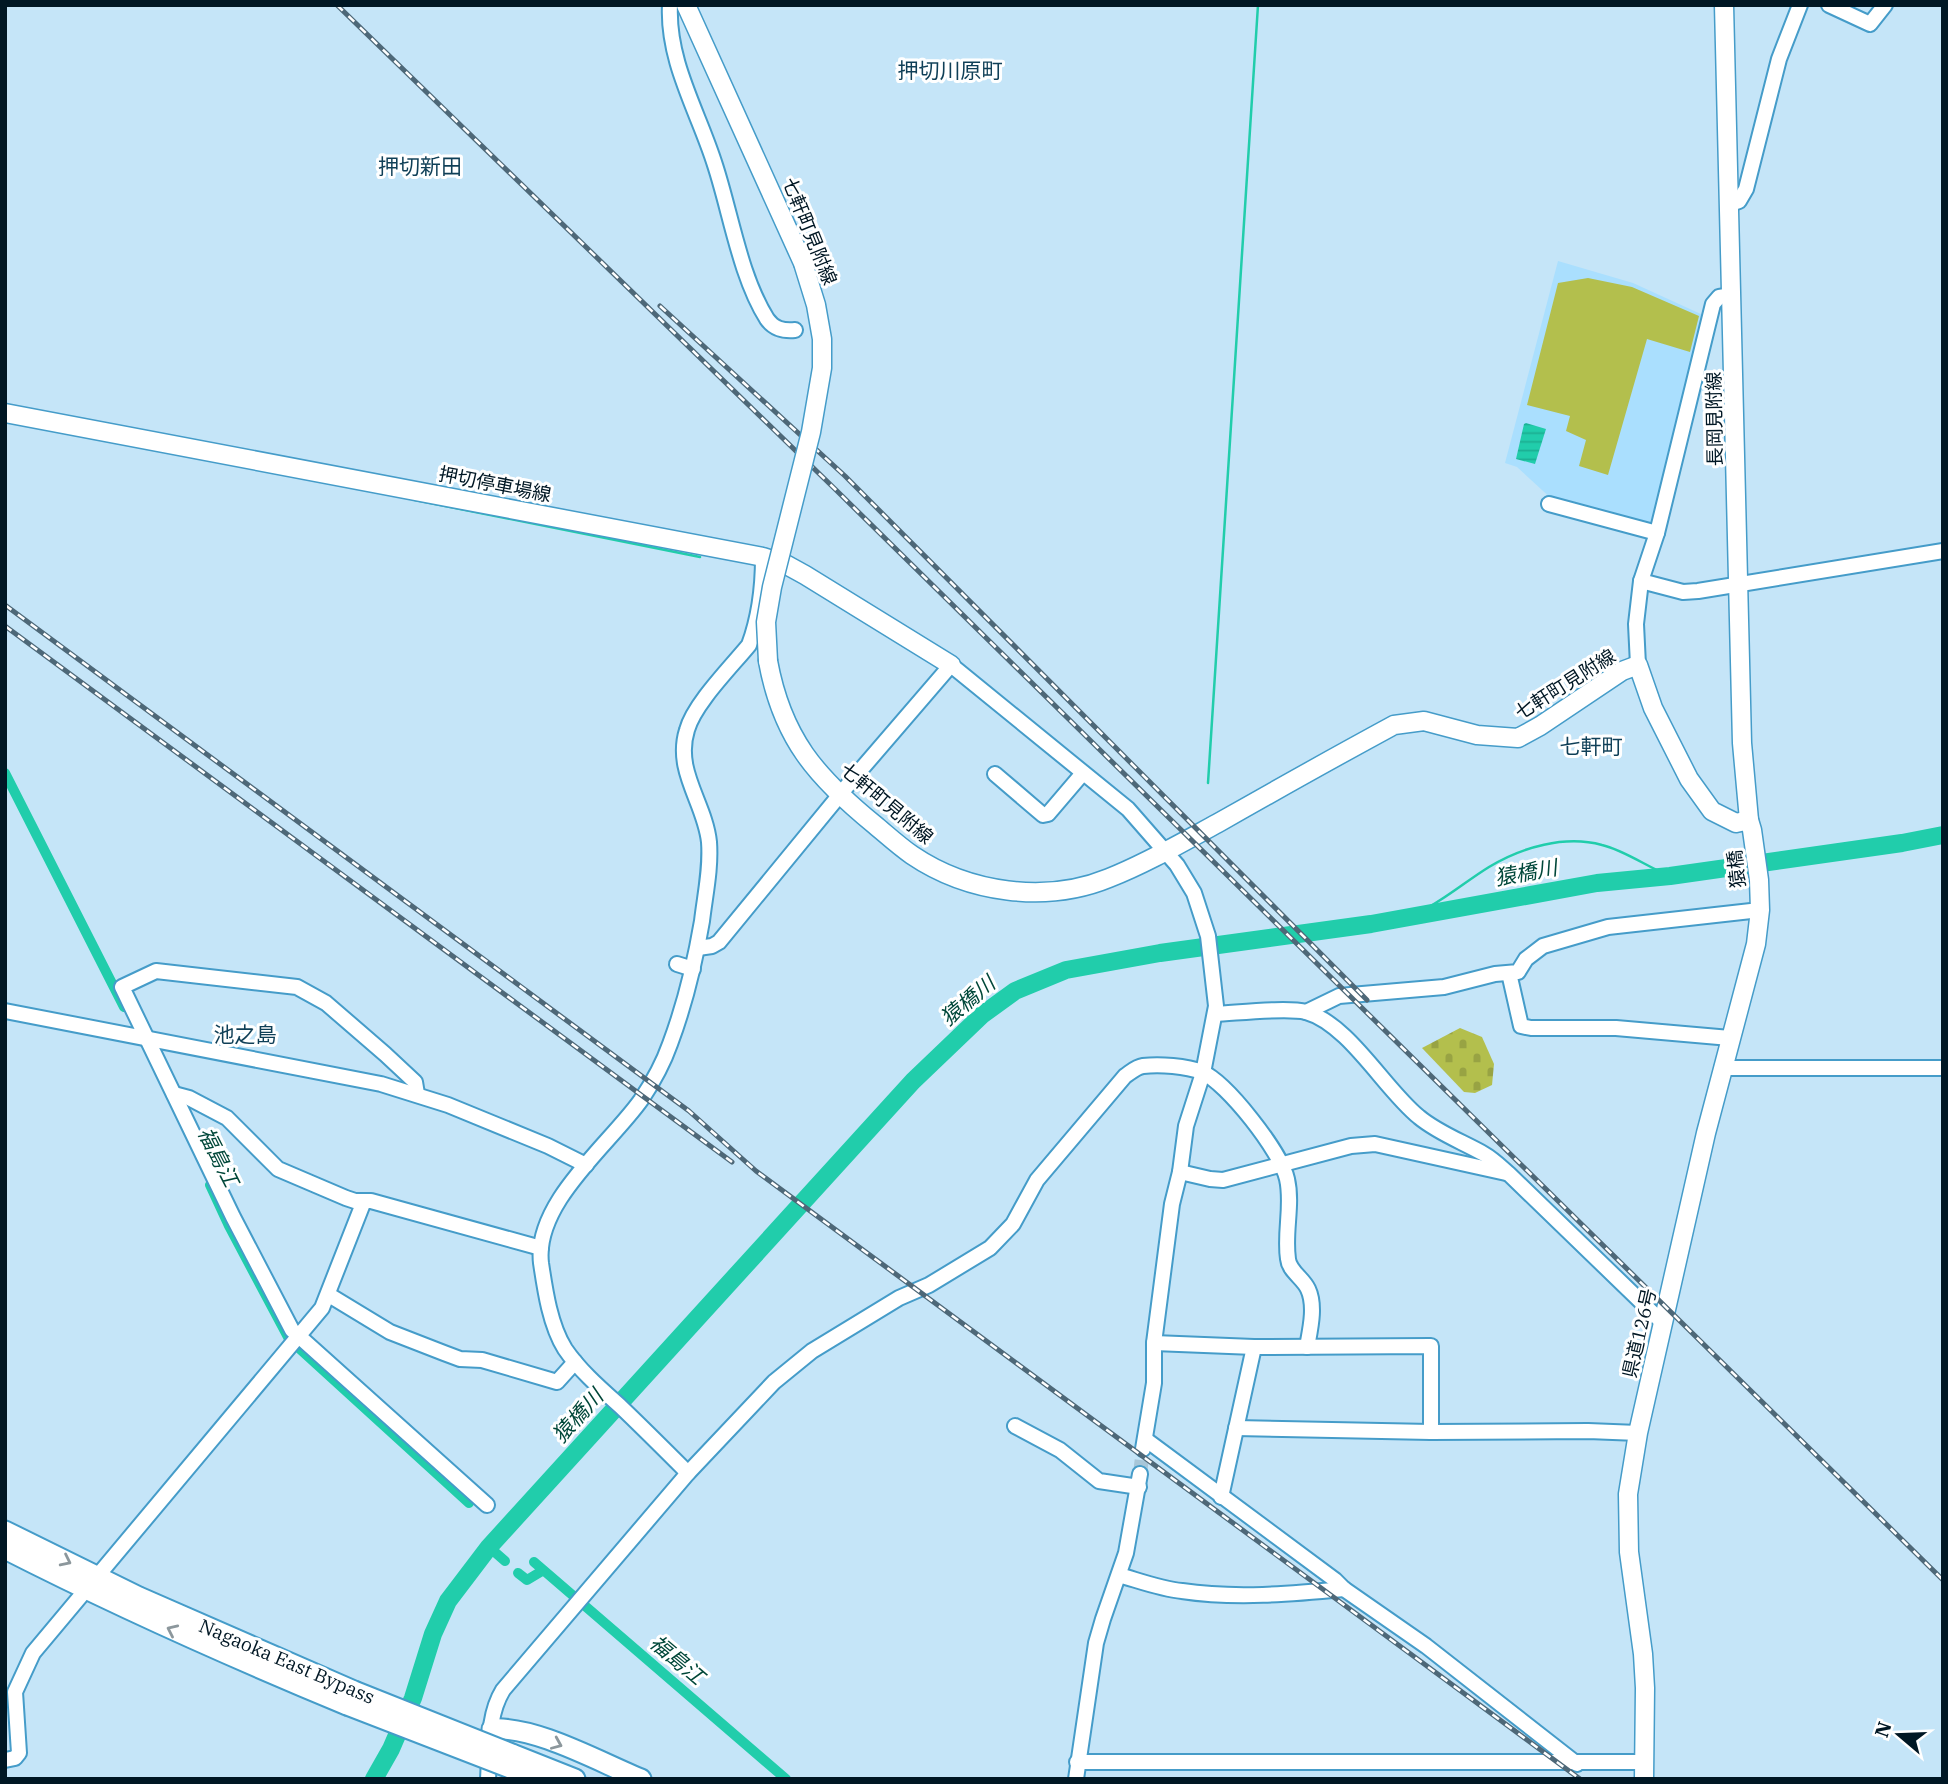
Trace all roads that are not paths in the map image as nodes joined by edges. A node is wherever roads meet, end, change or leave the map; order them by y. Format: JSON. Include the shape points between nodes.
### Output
{"nodes":[{"id":1,"x":670,"y":5,"type":"edge"},
{"id":2,"x":686,"y":5,"type":"edge"},
{"id":3,"x":1724,"y":5,"type":"edge"},
{"id":4,"x":1800,"y":5,"type":"edge"},
{"id":5,"x":1829,"y":5,"type":"edge"},
{"id":6,"x":1885,"y":5,"type":"edge"},
{"id":7,"x":1730,"y":204,"type":"junction"},
{"id":8,"x":1732,"y":295,"type":"junction"},
{"id":9,"x":795,"y":330,"type":"dead end"},
{"id":10,"x":5,"y":413,"type":"edge"},
{"id":11,"x":1549,"y":504,"type":"dead end"},
{"id":12,"x":1657,"y":533,"type":"junction"},
{"id":13,"x":1943,"y":551,"type":"edge"},
{"id":14,"x":763,"y":557,"type":"junction"},
{"id":15,"x":1641,"y":581,"type":"junction"},
{"id":16,"x":1739,"y":584,"type":"junction"},
{"id":17,"x":951,"y":665,"type":"junction"},
{"id":18,"x":1638,"y":665,"type":"junction"},
{"id":19,"x":1083,"y":773,"type":"junction"},
{"id":20,"x":995,"y":774,"type":"dead end"},
{"id":21,"x":839,"y":796,"type":"junction"},
{"id":22,"x":1750,"y":825,"type":"junction"},
{"id":23,"x":1166,"y":850,"type":"junction"},
{"id":24,"x":1760,"y":907,"type":"junction"},
{"id":25,"x":698,"y":948,"type":"junction"},
{"id":26,"x":677,"y":964,"type":"dead end"},
{"id":27,"x":693,"y":970,"type":"junction"},
{"id":28,"x":1509,"y":973,"type":"junction"},
{"id":29,"x":5,"y":1011,"type":"edge"},
{"id":30,"x":1306,"y":1012,"type":"junction"},
{"id":31,"x":1215,"y":1013,"type":"junction"},
{"id":32,"x":147,"y":1038,"type":"junction"},
{"id":33,"x":1730,"y":1038,"type":"junction"},
{"id":34,"x":1722,"y":1068,"type":"junction"},
{"id":35,"x":1943,"y":1068,"type":"edge"},
{"id":36,"x":1203,"y":1073,"type":"junction"},
{"id":37,"x":174,"y":1094,"type":"junction"},
{"id":38,"x":417,"y":1094,"type":"junction"},
{"id":39,"x":586,"y":1164,"type":"junction"},
{"id":40,"x":1282,"y":1164,"type":"junction"},
{"id":41,"x":1180,"y":1172,"type":"junction"},
{"id":42,"x":1509,"y":1174,"type":"junction"},
{"id":43,"x":364,"y":1201,"type":"junction"},
{"id":44,"x":541,"y":1248,"type":"junction"},
{"id":45,"x":329,"y":1295,"type":"junction"},
{"id":46,"x":1663,"y":1323,"type":"junction"},
{"id":47,"x":298,"y":1337,"type":"junction"},
{"id":48,"x":1154,"y":1343,"type":"junction"},
{"id":49,"x":1254,"y":1347,"type":"junction"},
{"id":50,"x":1307,"y":1347,"type":"junction"},
{"id":51,"x":575,"y":1362,"type":"junction"},
{"id":52,"x":1015,"y":1426,"type":"dead end"},
{"id":53,"x":1236,"y":1428,"type":"junction"},
{"id":54,"x":1431,"y":1432,"type":"junction"},
{"id":55,"x":1637,"y":1433,"type":"junction"},
{"id":56,"x":688,"y":1473,"type":"junction"},
{"id":57,"x":1221,"y":1497,"type":"junction"},
{"id":58,"x":487,"y":1505,"type":"dead end"},
{"id":59,"x":5,"y":1531,"type":"edge"},
{"id":60,"x":5,"y":1549,"type":"edge"},
{"id":61,"x":1119,"y":1575,"type":"junction"},
{"id":62,"x":92,"y":1584,"type":"junction"},
{"id":63,"x":1345,"y":1589,"type":"junction"},
{"id":64,"x":492,"y":1729,"type":"junction"},
{"id":65,"x":5,"y":1760,"type":"edge"},
{"id":66,"x":511,"y":1761,"type":"junction"},
{"id":67,"x":1077,"y":1762,"type":"junction"},
{"id":68,"x":1577,"y":1764,"type":"junction"},
{"id":69,"x":1644,"y":1770,"type":"edge"},
{"id":70,"x":488,"y":1779,"type":"edge"},
{"id":71,"x":538,"y":1779,"type":"edge"},
{"id":72,"x":575,"y":1779,"type":"edge"},
{"id":73,"x":641,"y":1779,"type":"edge"},
{"id":74,"x":1076,"y":1779,"type":"edge"}],
"edges":[{"from":1,"to":9,"type":"street","via":[[688,99],[714,161],[755,293],[773,326]]},
{"from":2,"to":21,"type":"main road","name":"七軒町見附線","bridge":true,"via":[[803,263],[816,304],[822,369],[766,622],[768,661],[786,723]]},
{"from":3,"to":7,"type":"main road","name":"長岡見附線"},
{"from":4,"to":7,"type":"street","via":[[1779,59],[1746,189],[1739,201]]},
{"from":5,"to":6,"type":"street","via":[[1870,24]]},
{"from":7,"to":8,"type":"main road","name":"長岡見附線"},
{"from":8,"to":12,"type":"street","via":[[1719,297],[1713,304]]},
{"from":8,"to":16,"type":"main road","name":"長岡見附線"},
{"from":10,"to":14,"type":"main road","name":"押切停車場線"},
{"from":11,"to":12,"type":"street"},
{"from":12,"to":15,"type":"street"},
{"from":13,"to":16,"type":"street"},
{"from":14,"to":17,"type":"main road","name":"押切停車場線","via":[[805,575]]},
{"from":14,"to":25,"type":"street","via":[[749,645],[691,719],[684,745],[689,785],[708,839],[707,892]]},
{"from":15,"to":16,"type":"street","via":[[1684,592]]},
{"from":15,"to":18,"type":"street"},
{"from":16,"to":22,"type":"main road","name":"長岡見附線","via":[[1742,743]]},
{"from":17,"to":19,"type":"street"},
{"from":17,"to":21,"type":"street"},
{"from":18,"to":22,"type":"main road","name":"七軒町見附線","via":[[1653,708],[1689,779],[1712,811]]},
{"from":18,"to":23,"type":"main road","name":"七軒町見附線","via":[[1518,738],[1477,735],[1424,721],[1394,725]]},
{"from":19,"to":20,"type":"street","via":[[1044,815]]},
{"from":19,"to":23,"type":"street","via":[[1128,809]]},
{"from":21,"to":23,"type":"main road","name":"七軒町見附線","via":[[912,855],[956,878],[990,888],[1029,892],[1069,889],[1108,879]]},
{"from":21,"to":25,"type":"street","via":[[719,942]]},
{"from":22,"to":24,"type":"main road","name":"猿橋"},
{"from":23,"to":31,"type":"street","via":[[1200,908],[1210,948]]},
{"from":24,"to":28,"type":"street","via":[[1608,927],[1544,946],[1526,959],[1518,972]]},
{"from":24,"to":33,"type":"main road","name":"県道126号","via":[[1754,951]]},
{"from":25,"to":27,"type":"street"},
{"from":26,"to":27,"type":"street"},
{"from":27,"to":39,"type":"street","via":[[671,1043],[653,1082]]},
{"from":28,"to":30,"type":"street","via":[[1444,987],[1339,996]]},
{"from":28,"to":33,"type":"street","via":[[1521,1026]]},
{"from":29,"to":32,"type":"street"},
{"from":30,"to":31,"type":"street"},
{"from":30,"to":42,"type":"street","via":[[1329,1024],[1364,1056],[1419,1118],[1487,1156]]},
{"from":31,"to":36,"type":"street"},
{"from":32,"to":37,"type":"street"},
{"from":32,"to":38,"type":"street"},
{"from":32,"to":38,"type":"street","via":[[122,987],[156,971],[297,987],[326,1003],[385,1055],[415,1082]]},
{"from":33,"to":34,"type":"main road","name":"県道126号"},
{"from":34,"to":35,"type":"street"},
{"from":34,"to":46,"type":"main road","name":"県道126号"},
{"from":36,"to":40,"type":"street","via":[[1247,1114]]},
{"from":36,"to":41,"type":"street","via":[[1186,1126]]},
{"from":36,"to":56,"type":"street","via":[[1142,1066],[1125,1076],[1037,1180],[1013,1224],[990,1248],[796,1363]]},
{"from":37,"to":43,"type":"street","via":[[227,1118],[278,1169],[355,1202]]},
{"from":37,"to":47,"type":"street"},
{"from":38,"to":39,"type":"street"},
{"from":39,"to":44,"type":"street","via":[[555,1207]]},
{"from":40,"to":41,"type":"street","via":[[1223,1180]]},
{"from":40,"to":42,"type":"street","via":[[1375,1144]]},
{"from":40,"to":50,"type":"street","via":[[1289,1205],[1287,1258],[1309,1291]]},
{"from":41,"to":48,"type":"street"},
{"from":42,"to":46,"type":"street"},
{"from":43,"to":44,"type":"street"},
{"from":43,"to":45,"type":"street"},
{"from":44,"to":51,"type":"street","via":[[554,1324]]},
{"from":45,"to":47,"type":"street"},
{"from":45,"to":51,"type":"street","via":[[390,1332],[460,1359],[482,1360],[557,1382]]},
{"from":46,"to":55,"type":"main road","name":"県道126号"},
{"from":47,"to":58,"type":"street"},
{"from":47,"to":62,"type":"street"},
{"from":48,"to":49,"type":"street"},
{"from":48,"to":57,"type":"street","via":[[1154,1383],[1144,1444]]},
{"from":49,"to":50,"type":"street"},
{"from":49,"to":53,"type":"street"},
{"from":50,"to":54,"type":"street","via":[[1431,1346]]},
{"from":51,"to":56,"type":"street"},
{"from":52,"to":61,"type":"street","via":[[1060,1450],[1099,1481],[1140,1480]]},
{"from":53,"to":54,"type":"street"},
{"from":53,"to":57,"type":"street"},
{"from":54,"to":55,"type":"street"},
{"from":55,"to":69,"type":"main road","name":"県道126号","via":[[1627,1529],[1643,1654]]},
{"from":56,"to":64,"type":"street","via":[[502,1690],[494,1704]]},
{"from":57,"to":63,"type":"street"},
{"from":59,"to":62,"type":"highway","name":"Nagaoka East Bypass","one_way":true},
{"from":60,"to":62,"type":"highway","name":"Nagaoka East Bypass"},
{"from":61,"to":63,"type":"street","via":[[1201,1593]]},
{"from":61,"to":67,"type":"street","via":[[1096,1643]]},
{"from":62,"to":65,"type":"street","via":[[33,1653],[21,1676],[15,1692],[19,1753]]},
{"from":62,"to":66,"type":"highway","name":"Nagaoka East Bypass","bridge":true,"via":[[234,1659],[351,1698]]},
{"from":63,"to":68,"type":"street"},
{"from":64,"to":70,"type":"street"},
{"from":64,"to":73,"type":"highway","one_way":true,"via":[[540,1737]]},
{"from":66,"to":71,"type":"highway","name":"Nagaoka East Bypass"},
{"from":66,"to":72,"type":"highway","name":"Nagaoka East Bypass"},
{"from":67,"to":68,"type":"street"},
{"from":67,"to":74,"type":"street"},
{"from":68,"to":69,"type":"street"}]}
